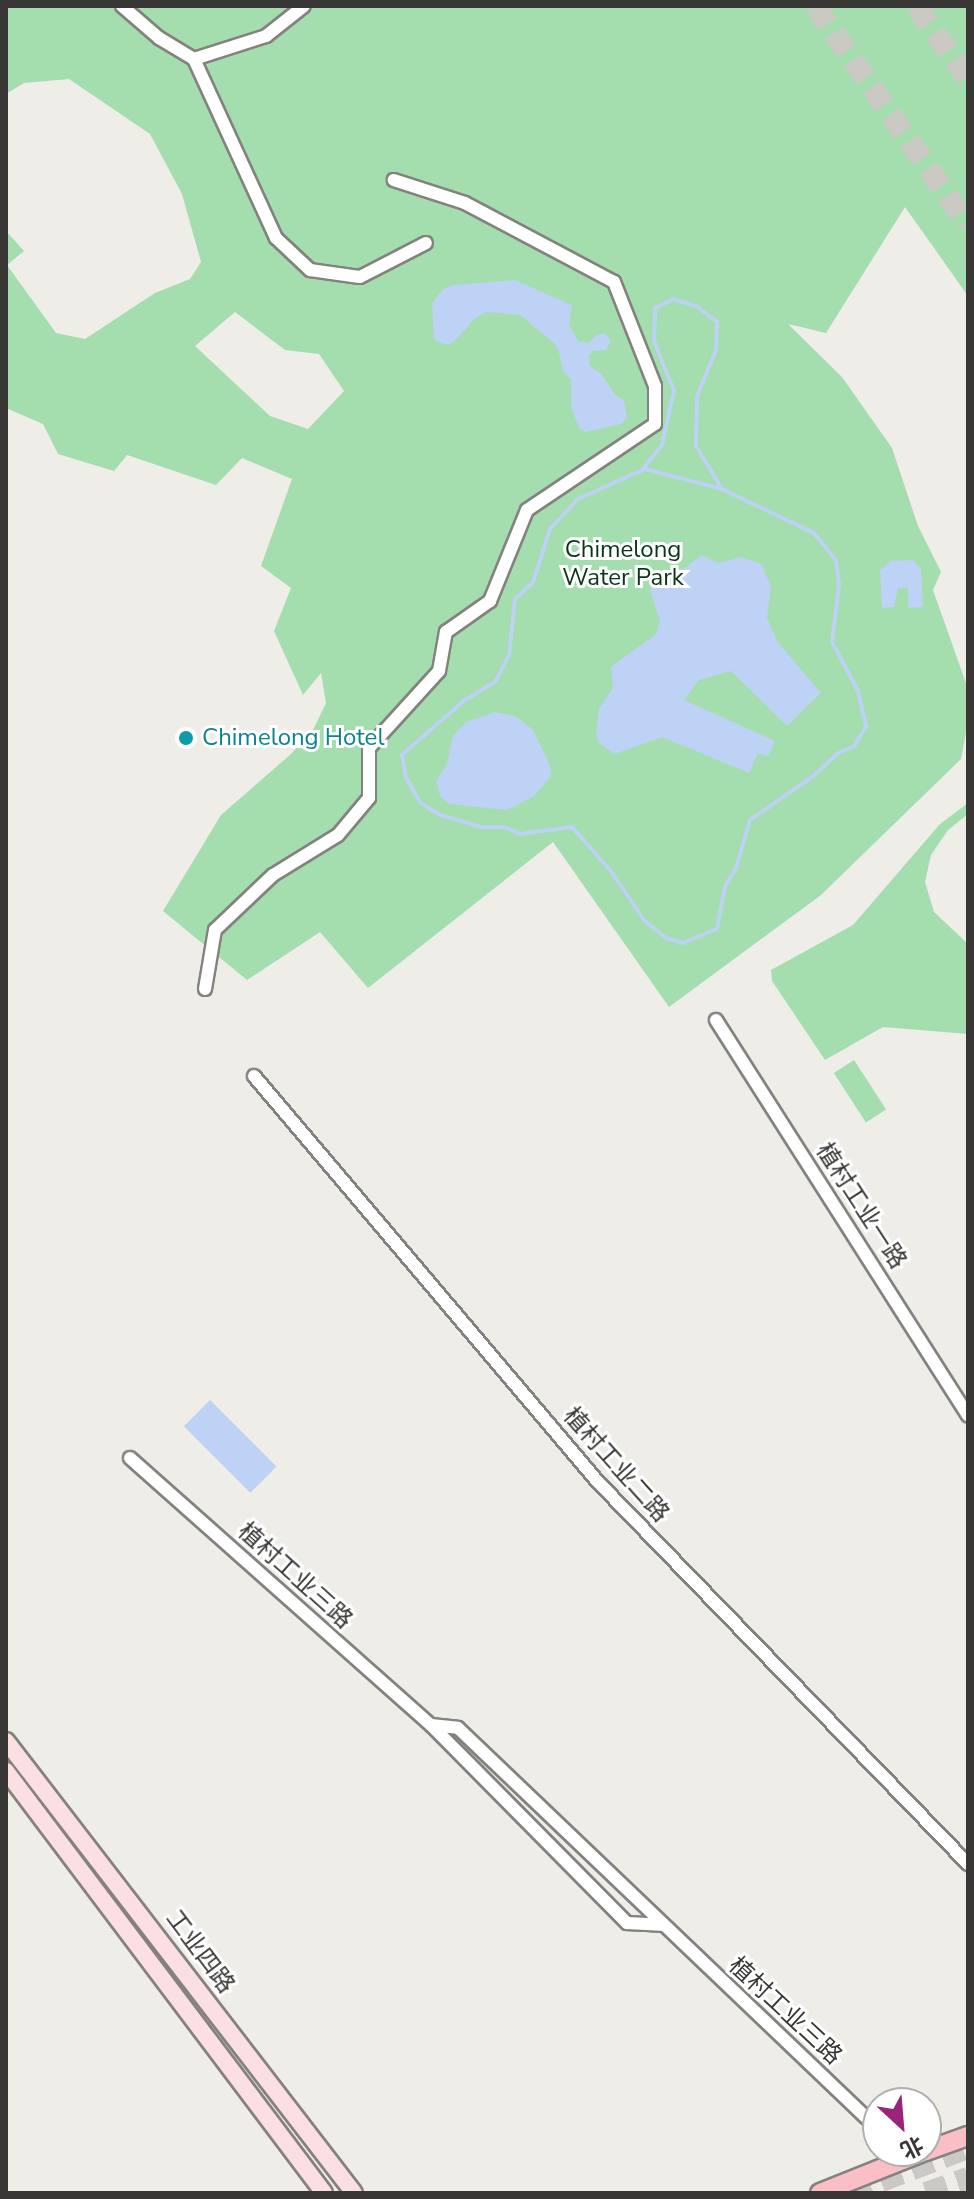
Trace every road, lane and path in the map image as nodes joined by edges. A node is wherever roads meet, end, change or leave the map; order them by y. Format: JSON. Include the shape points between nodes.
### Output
{"nodes":[{"id":1,"x":122,"y":6,"type":"edge"},
{"id":2,"x":304,"y":6,"type":"edge"},
{"id":3,"x":194,"y":59,"type":"junction"},
{"id":4,"x":394,"y":180,"type":"dead end"},
{"id":5,"x":426,"y":243,"type":"dead end"},
{"id":6,"x":205,"y":989,"type":"dead end"},
{"id":7,"x":716,"y":1020,"type":"dead end"},
{"id":8,"x":254,"y":1076,"type":"dead end"},
{"id":9,"x":968,"y":1416,"type":"edge"},
{"id":10,"x":130,"y":1458,"type":"dead end"},
{"id":11,"x":431,"y":1725,"type":"junction"},
{"id":12,"x":6,"y":1741,"type":"edge"},
{"id":13,"x":6,"y":1771,"type":"edge"},
{"id":14,"x":968,"y":1864,"type":"edge"},
{"id":15,"x":661,"y":1925,"type":"junction"},
{"id":16,"x":862,"y":2114,"type":"edge"},
{"id":17,"x":968,"y":2136,"type":"edge"},
{"id":18,"x":942,"y":2145,"type":"edge"},
{"id":19,"x":885,"y":2167,"type":"edge"},
{"id":20,"x":337,"y":2171,"type":"junction"},
{"id":21,"x":321,"y":2189,"type":"edge"},
{"id":22,"x":354,"y":2193,"type":"edge"},
{"id":23,"x":820,"y":2193,"type":"edge"}],
"edges":[{"from":1,"to":3,"type":"street"},
{"from":2,"to":3,"type":"street","via":[[266,36]]},
{"from":3,"to":5,"type":"street","via":[[276,238],[310,270],[360,277]]},
{"from":4,"to":6,"type":"street","via":[[465,203],[614,282],[655,386],[655,424],[527,510],[490,601],[446,632],[439,671],[369,748],[369,798],[338,835],[273,875],[215,930]]},
{"from":7,"to":9,"type":"street","name":"植村工业一路"},
{"from":8,"to":14,"type":"street","name":"植村工业二路","via":[[598,1482]]},
{"from":10,"to":11,"type":"street","name":"植村工业三路"},
{"from":11,"to":15,"type":"street","name":"植村工业三路","via":[[458,1728]]},
{"from":11,"to":15,"type":"street","name":"植村工业三路","via":[[627,1923]]},
{"from":12,"to":20,"type":"street","name":"工业四路"},
{"from":13,"to":21,"type":"street","name":"工业四路"},
{"from":15,"to":16,"type":"street","name":"植村工业三路"},
{"from":17,"to":18,"type":"main road"},
{"from":19,"to":23,"type":"main road"},
{"from":20,"to":21,"type":"street"},
{"from":20,"to":22,"type":"street","name":"工业四路"}]}
